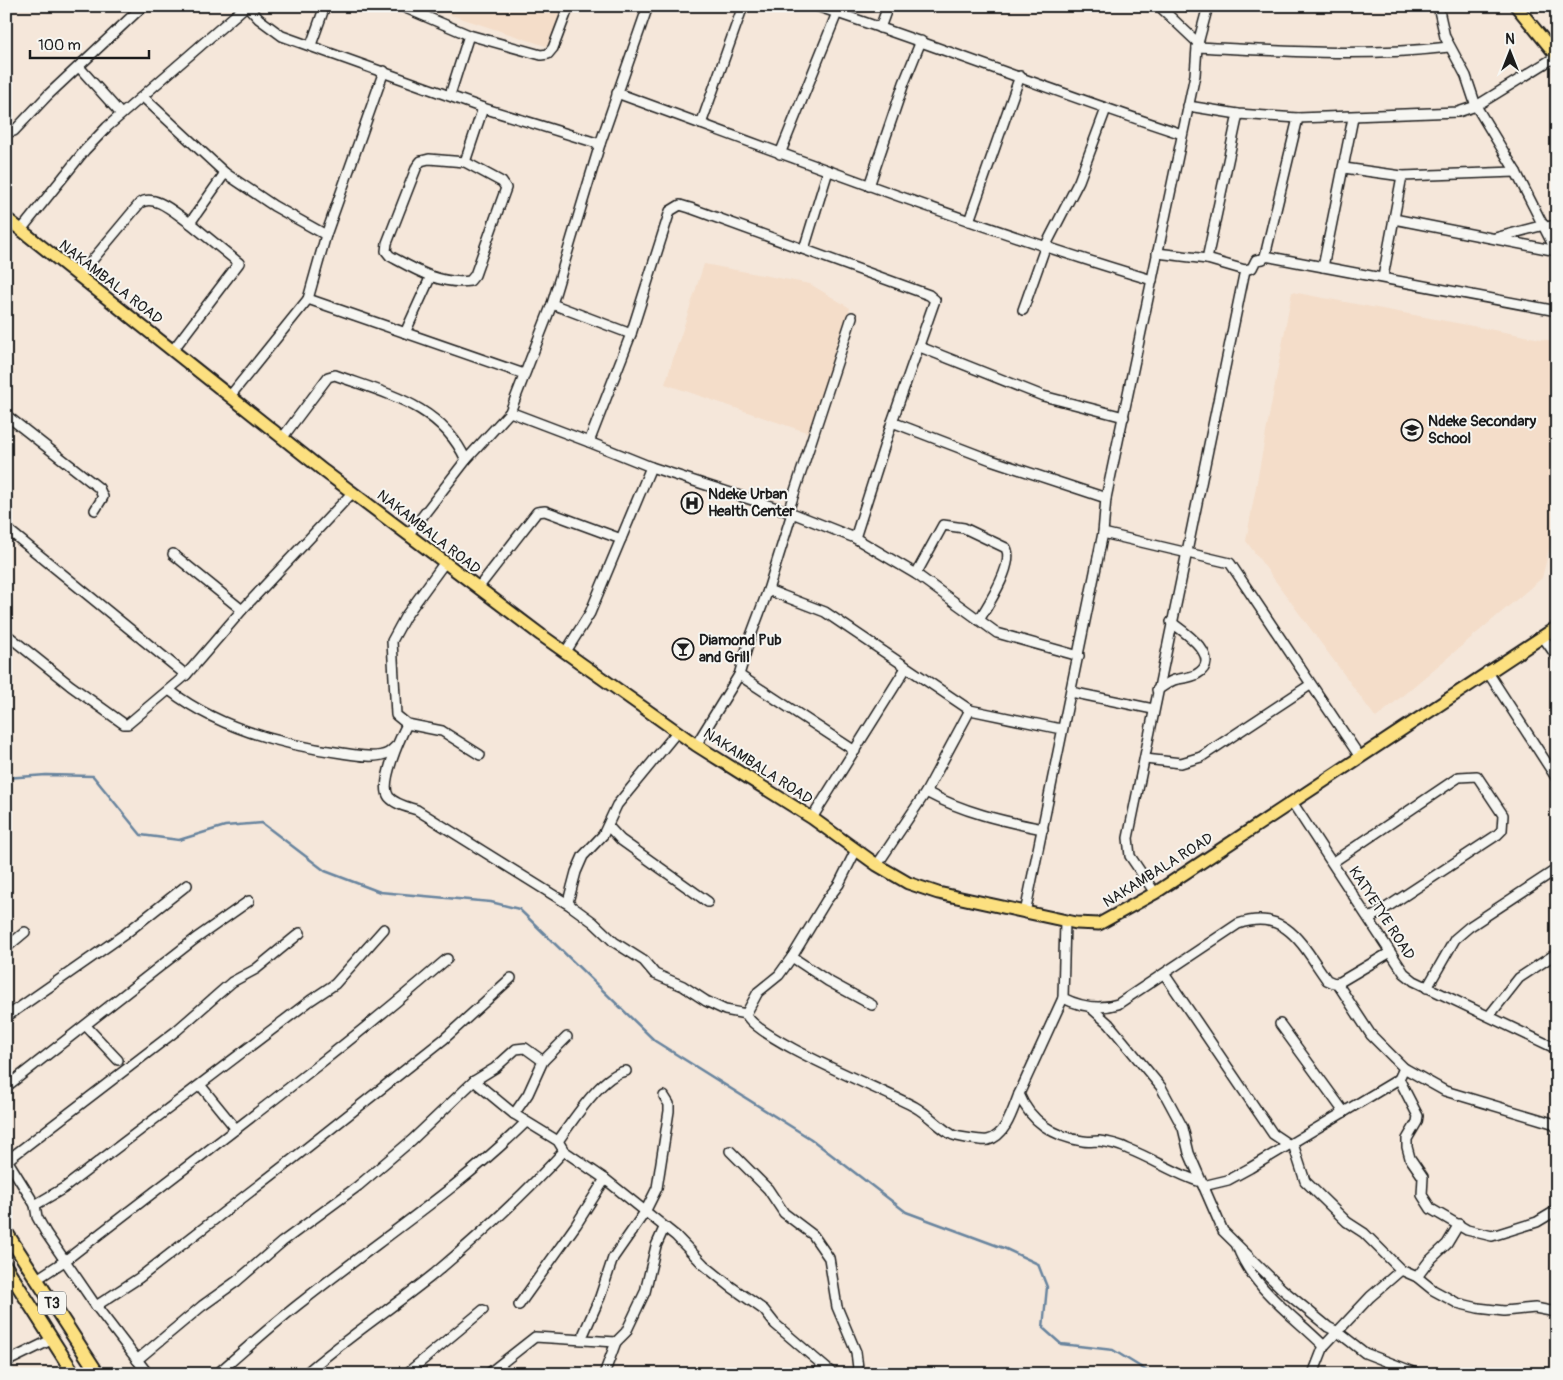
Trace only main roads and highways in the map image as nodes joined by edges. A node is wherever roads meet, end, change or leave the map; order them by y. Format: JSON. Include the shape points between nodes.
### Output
{"nodes":[{"id":1,"x":1516,"y":6,"type":"edge"},
{"id":2,"x":1557,"y":56,"type":"edge"},
{"id":3,"x":6,"y":218,"type":"edge"},
{"id":4,"x":1557,"y":627,"type":"edge"},
{"id":5,"x":6,"y":1232,"type":"edge"},
{"id":6,"x":6,"y":1266,"type":"edge"},
{"id":7,"x":74,"y":1374,"type":"edge"},
{"id":8,"x":98,"y":1374,"type":"edge"}],
"edges":[{"from":1,"to":2,"type":"main road"},
{"from":3,"to":4,"type":"main road","name":"NAKAMBALA ROAD","via":[[408,535],[565,652],[696,745],[812,818],[877,865],[908,883],[938,893],[1065,921],[1099,924],[1155,893]]},
{"from":5,"to":8,"type":"highway","number":"T3"},
{"from":6,"to":7,"type":"highway","number":"T3"}]}
